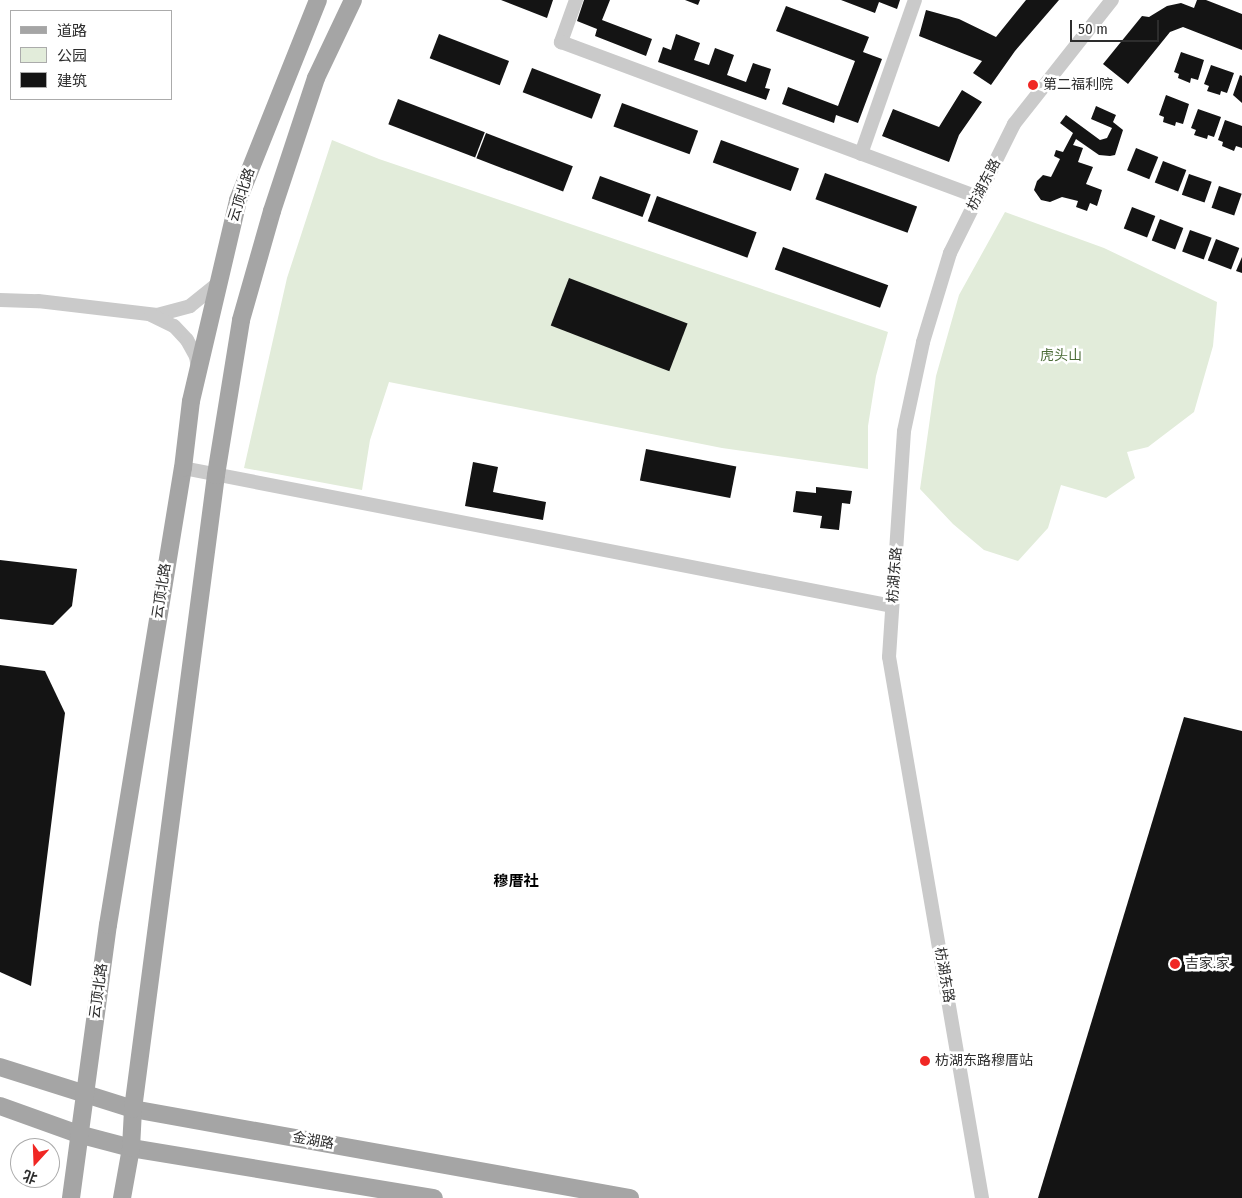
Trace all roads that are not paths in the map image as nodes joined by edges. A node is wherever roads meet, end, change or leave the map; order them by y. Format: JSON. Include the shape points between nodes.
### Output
{"nodes":[{"id":1,"x":318,"y":0,"type":"edge"},
{"id":2,"x":353,"y":0,"type":"edge"},
{"id":3,"x":576,"y":0,"type":"edge"},
{"id":4,"x":916,"y":0,"type":"edge"},
{"id":5,"x":1112,"y":0,"type":"edge"},
{"id":6,"x":861,"y":154,"type":"junction"},
{"id":7,"x":977,"y":197,"type":"junction"},
{"id":8,"x":218,"y":283,"type":"junction"},
{"id":9,"x":0,"y":300,"type":"edge"},
{"id":10,"x":152,"y":315,"type":"junction"},
{"id":11,"x":198,"y":369,"type":"junction"},
{"id":12,"x":183,"y":468,"type":"junction"},
{"id":13,"x":216,"y":475,"type":"junction"},
{"id":14,"x":892,"y":606,"type":"junction"},
{"id":15,"x":0,"y":1067,"type":"edge"},
{"id":16,"x":86,"y":1094,"type":"junction"},
{"id":17,"x":0,"y":1106,"type":"edge"},
{"id":18,"x":133,"y":1108,"type":"junction"},
{"id":19,"x":78,"y":1134,"type":"junction"},
{"id":20,"x":131,"y":1148,"type":"junction"},
{"id":21,"x":71,"y":1198,"type":"edge"},
{"id":22,"x":122,"y":1198,"type":"edge"},
{"id":23,"x":434,"y":1198,"type":"edge"},
{"id":24,"x":630,"y":1198,"type":"edge"},
{"id":25,"x":982,"y":1198,"type":"edge"}],
"edges":[{"from":1,"to":8,"type":"main road","name":"云顶北路","via":[[238,200]]},
{"from":2,"to":13,"type":"main road","via":[[316,78],[272,211],[241,320]]},
{"from":3,"to":6,"type":"street","via":[[561,42]]},
{"from":4,"to":6,"type":"street"},
{"from":5,"to":7,"type":"street","name":"枋湖东路","via":[[1014,124]]},
{"from":6,"to":7,"type":"street"},
{"from":7,"to":14,"type":"street","name":"枋湖东路","via":[[950,252],[917,368],[904,431]]},
{"from":8,"to":10,"type":"street","via":[[190,306]]},
{"from":8,"to":11,"type":"main road","name":"云顶北路"},
{"from":9,"to":10,"type":"street","via":[[38,301]]},
{"from":10,"to":11,"type":"street","via":[[174,326],[187,340],[196,356]]},
{"from":11,"to":12,"type":"main road","name":"云顶北路"},
{"from":12,"to":13,"type":"street"},
{"from":12,"to":16,"type":"main road","name":"云顶北路","via":[[110,915]]},
{"from":13,"to":14,"type":"street"},
{"from":13,"to":18,"type":"main road"},
{"from":14,"to":25,"type":"street","name":"枋湖东路","via":[[889,657]]},
{"from":15,"to":16,"type":"main road","name":"金湖路"},
{"from":16,"to":18,"type":"main road","name":"金湖路"},
{"from":16,"to":19,"type":"main road","name":"云顶北路"},
{"from":17,"to":19,"type":"main road"},
{"from":18,"to":20,"type":"main road"},
{"from":18,"to":24,"type":"main road","name":"金湖路"},
{"from":19,"to":20,"type":"main road"},
{"from":19,"to":21,"type":"main road","name":"云顶北路"},
{"from":20,"to":22,"type":"main road"},
{"from":20,"to":23,"type":"main road"}]}
